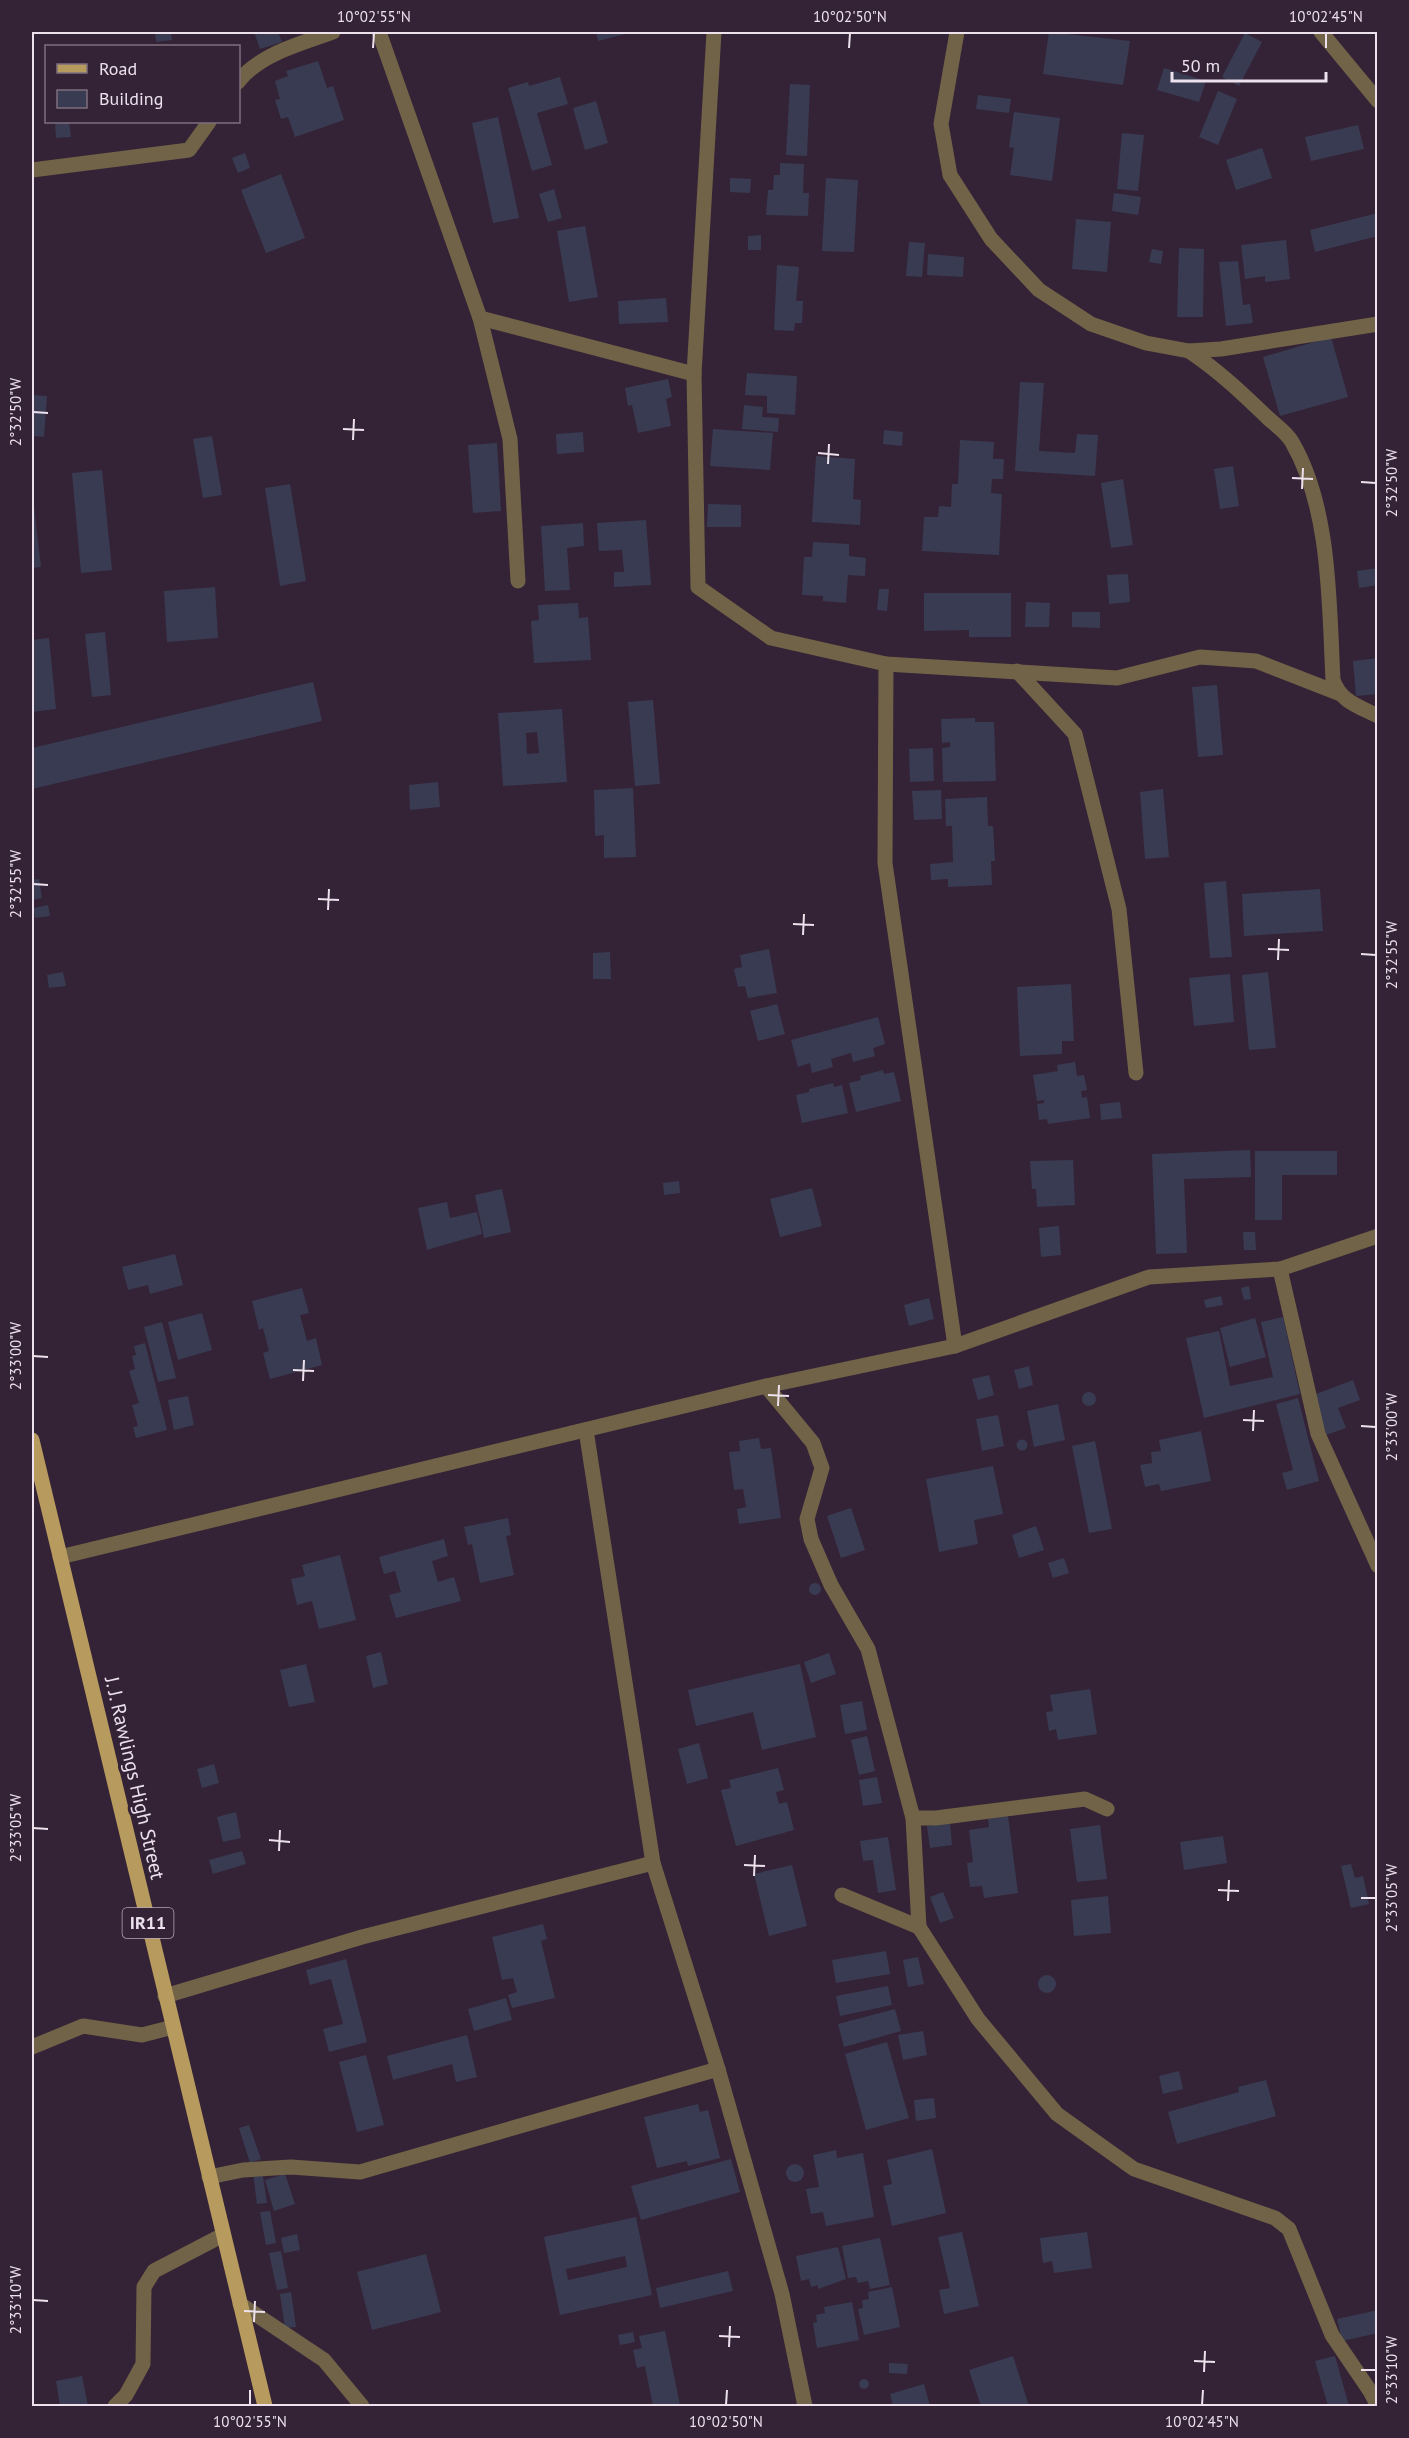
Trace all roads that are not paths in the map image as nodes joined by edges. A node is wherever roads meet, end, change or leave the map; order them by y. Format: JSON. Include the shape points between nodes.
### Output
{"nodes":[{"id":1,"x":333,"y":32,"type":"edge"},
{"id":2,"x":379,"y":32,"type":"edge"},
{"id":3,"x":714,"y":32,"type":"edge"},
{"id":4,"x":957,"y":32,"type":"edge"},
{"id":5,"x":1321,"y":32,"type":"edge"},
{"id":6,"x":240,"y":80,"type":"edge"},
{"id":7,"x":1377,"y":101,"type":"edge"},
{"id":8,"x":209,"y":123,"type":"edge"},
{"id":9,"x":32,"y":170,"type":"edge"},
{"id":10,"x":480,"y":318,"type":"junction"},
{"id":11,"x":1377,"y":324,"type":"edge"},
{"id":12,"x":1189,"y":351,"type":"junction"},
{"id":13,"x":694,"y":374,"type":"junction"},
{"id":14,"x":518,"y":581,"type":"dead end"},
{"id":15,"x":886,"y":664,"type":"junction"},
{"id":16,"x":1017,"y":671,"type":"junction"},
{"id":17,"x":1338,"y":693,"type":"junction"},
{"id":18,"x":1377,"y":716,"type":"edge"},
{"id":19,"x":1136,"y":1073,"type":"dead end"},
{"id":20,"x":1377,"y":1236,"type":"edge"},
{"id":21,"x":1280,"y":1269,"type":"junction"},
{"id":22,"x":955,"y":1346,"type":"junction"},
{"id":23,"x":766,"y":1386,"type":"junction"},
{"id":24,"x":586,"y":1430,"type":"junction"},
{"id":25,"x":32,"y":1440,"type":"edge"},
{"id":26,"x":60,"y":1557,"type":"junction"},
{"id":27,"x":1377,"y":1566,"type":"edge"},
{"id":28,"x":1107,"y":1809,"type":"dead end"},
{"id":29,"x":913,"y":1818,"type":"junction"},
{"id":30,"x":653,"y":1863,"type":"junction"},
{"id":31,"x":842,"y":1895,"type":"dead end"},
{"id":32,"x":919,"y":1927,"type":"junction"},
{"id":33,"x":165,"y":1996,"type":"junction"},
{"id":34,"x":173,"y":2027,"type":"junction"},
{"id":35,"x":32,"y":2047,"type":"edge"},
{"id":36,"x":718,"y":2069,"type":"junction"},
{"id":37,"x":209,"y":2177,"type":"junction"},
{"id":38,"x":223,"y":2235,"type":"junction"},
{"id":39,"x":240,"y":2304,"type":"junction"},
{"id":40,"x":115,"y":2406,"type":"edge"},
{"id":41,"x":265,"y":2406,"type":"edge"},
{"id":42,"x":362,"y":2406,"type":"edge"},
{"id":43,"x":805,"y":2406,"type":"edge"},
{"id":44,"x":1377,"y":2406,"type":"edge"}],
"edges":[{"from":1,"to":6,"type":"street","via":[[277,53]]},
{"from":2,"to":10,"type":"street"},
{"from":3,"to":13,"type":"street"},
{"from":4,"to":12,"type":"street","via":[[941,124],[950,175],[991,239],[1039,290],[1091,324],[1146,343]]},
{"from":5,"to":7,"type":"street"},
{"from":8,"to":9,"type":"street","via":[[189,150]]},
{"from":10,"to":13,"type":"street"},
{"from":10,"to":14,"type":"street","via":[[510,439]]},
{"from":11,"to":12,"type":"street","via":[[1221,350]]},
{"from":12,"to":17,"type":"street","via":[[1222,373],[1291,440],[1305,469],[1318,515],[1328,576],[1333,680]]},
{"from":13,"to":15,"type":"street","via":[[698,587],[771,639]]},
{"from":15,"to":16,"type":"street"},
{"from":15,"to":22,"type":"street","via":[[885,863]]},
{"from":16,"to":17,"type":"street","via":[[1118,678],[1200,657],[1256,661]]},
{"from":16,"to":19,"type":"street","via":[[1075,734],[1119,909]]},
{"from":17,"to":18,"type":"street","via":[[1348,703]]},
{"from":20,"to":21,"type":"street"},
{"from":21,"to":22,"type":"street","via":[[1149,1277]]},
{"from":21,"to":27,"type":"street","via":[[1318,1434]]},
{"from":22,"to":23,"type":"street"},
{"from":23,"to":24,"type":"street"},
{"from":23,"to":29,"type":"street","via":[[813,1443],[822,1468],[807,1519],[811,1539],[831,1585],[868,1649]]},
{"from":24,"to":26,"type":"street"},
{"from":24,"to":30,"type":"street"},
{"from":25,"to":26,"type":"main road","name":"J. J. Rawlings High Street","number":"IR11"},
{"from":26,"to":33,"type":"main road","name":"J. J. Rawlings High Street","number":"IR11"},
{"from":28,"to":29,"type":"street","via":[[1085,1799]]},
{"from":29,"to":32,"type":"street"},
{"from":30,"to":33,"type":"street","via":[[362,1937]]},
{"from":30,"to":36,"type":"street"},
{"from":31,"to":32,"type":"street"},
{"from":32,"to":44,"type":"street","via":[[978,2019],[1057,2115],[1134,2169],[1275,2218],[1289,2229],[1332,2334]]},
{"from":33,"to":34,"type":"main road","name":"J. J. Rawlings High Street","number":"IR11"},
{"from":34,"to":35,"type":"street","via":[[142,2035],[83,2026]]},
{"from":34,"to":37,"type":"main road","name":"J. J. Rawlings High Street","number":"IR11"},
{"from":36,"to":37,"type":"street","via":[[360,2172],[291,2167]]},
{"from":36,"to":43,"type":"street","via":[[782,2294]]},
{"from":37,"to":38,"type":"main road","name":"J. J. Rawlings High Street","number":"IR11"},
{"from":38,"to":39,"type":"main road","name":"J. J. Rawlings High Street","number":"IR11"},
{"from":38,"to":40,"type":"street","via":[[154,2271],[144,2287],[142,2364],[126,2395]]},
{"from":39,"to":41,"type":"main road","name":"J. J. Rawlings High Street","number":"IR11"},
{"from":39,"to":42,"type":"street","via":[[324,2360]]}]}
